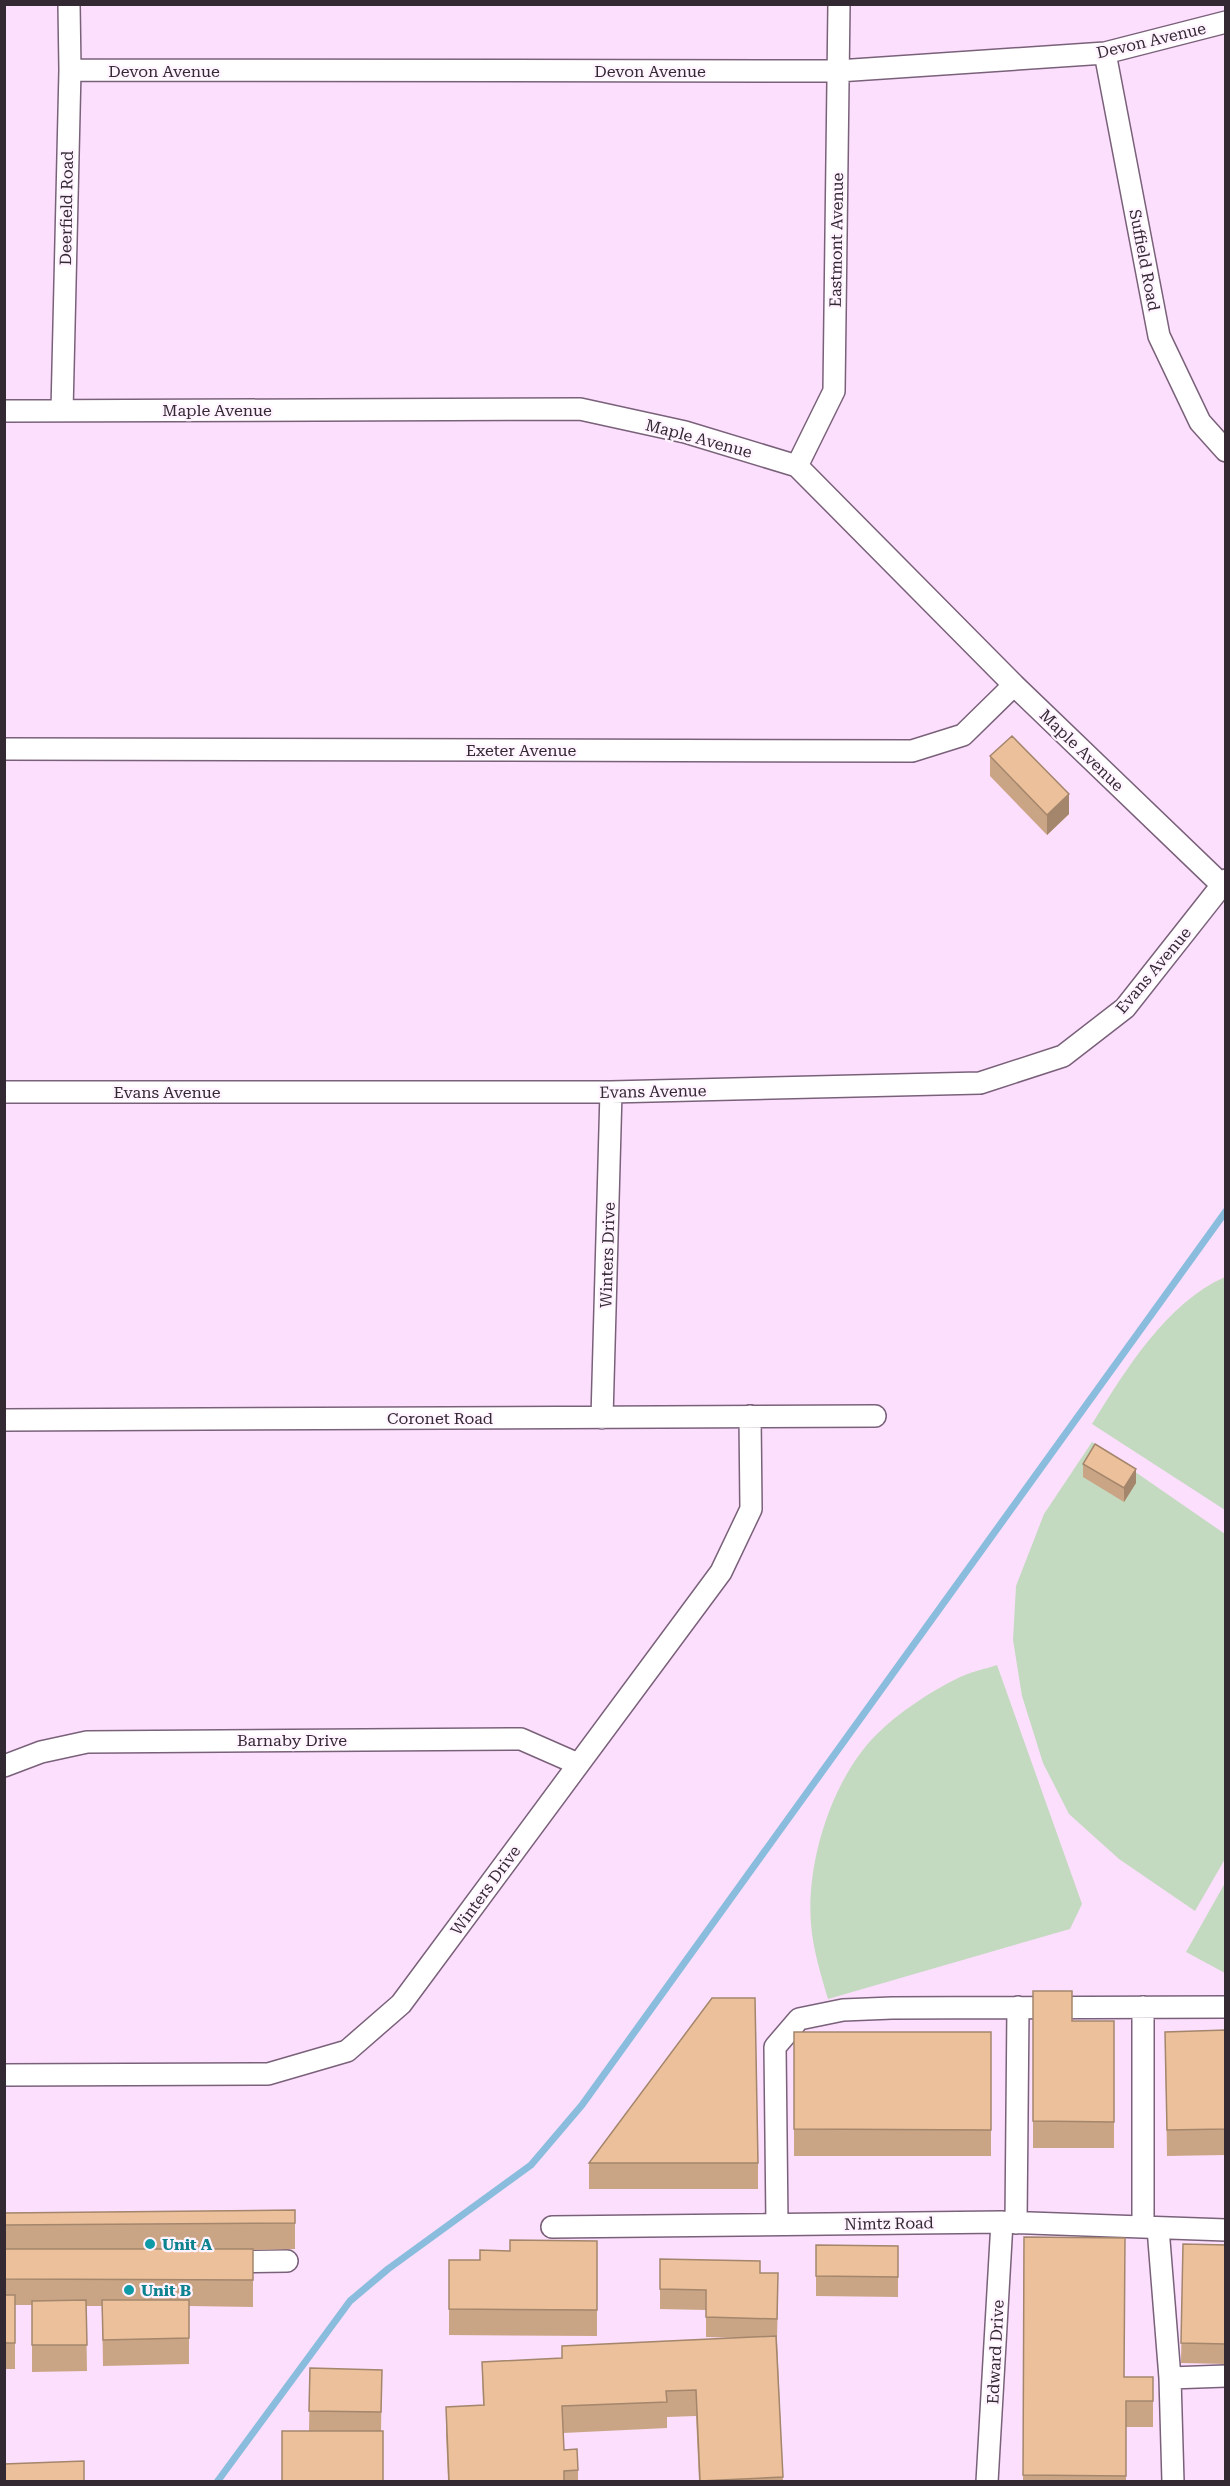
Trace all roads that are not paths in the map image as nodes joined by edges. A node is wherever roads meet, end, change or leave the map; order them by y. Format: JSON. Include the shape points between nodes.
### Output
{"nodes":[{"id":1,"x":69,"y":4,"type":"edge"},
{"id":2,"x":838,"y":4,"type":"edge"},
{"id":3,"x":1226,"y":22,"type":"edge"},
{"id":4,"x":1105,"y":53,"type":"junction"},
{"id":5,"x":70,"y":70,"type":"junction"},
{"id":6,"x":838,"y":71,"type":"junction"},
{"id":7,"x":4,"y":411,"type":"edge"},
{"id":8,"x":62,"y":411,"type":"junction"},
{"id":9,"x":1226,"y":451,"type":"edge"},
{"id":10,"x":797,"y":466,"type":"junction"},
{"id":11,"x":1014,"y":685,"type":"junction"},
{"id":12,"x":4,"y":749,"type":"edge"},
{"id":13,"x":1224,"y":883,"type":"edge"},
{"id":14,"x":4,"y":1092,"type":"edge"},
{"id":15,"x":611,"y":1092,"type":"junction"},
{"id":16,"x":750,"y":1416,"type":"junction"},
{"id":17,"x":875,"y":1416,"type":"dead end"},
{"id":18,"x":602,"y":1418,"type":"junction"},
{"id":19,"x":4,"y":1420,"type":"edge"},
{"id":20,"x":578,"y":1764,"type":"junction"},
{"id":21,"x":4,"y":1766,"type":"edge"},
{"id":22,"x":1018,"y":2007,"type":"junction"},
{"id":23,"x":1143,"y":2007,"type":"junction"},
{"id":24,"x":1226,"y":2007,"type":"edge"},
{"id":25,"x":4,"y":2075,"type":"edge"},
{"id":26,"x":1009,"y":2222,"type":"junction"},
{"id":27,"x":777,"y":2224,"type":"junction"},
{"id":28,"x":552,"y":2227,"type":"dead end"},
{"id":29,"x":1150,"y":2227,"type":"junction"},
{"id":30,"x":1226,"y":2230,"type":"edge"},
{"id":31,"x":287,"y":2261,"type":"dead end"},
{"id":32,"x":205,"y":2262,"type":"edge"},
{"id":33,"x":1226,"y":2376,"type":"edge"},
{"id":34,"x":1170,"y":2378,"type":"junction"},
{"id":35,"x":987,"y":2481,"type":"edge"},
{"id":36,"x":1173,"y":2481,"type":"edge"}],
"edges":[{"from":1,"to":5,"type":"street","name":"Deerfield Road"},
{"from":2,"to":6,"type":"street","name":"Eastmont Avenue"},
{"from":3,"to":4,"type":"street","name":"Devon Avenue"},
{"from":4,"to":6,"type":"street","name":"Devon Avenue"},
{"from":4,"to":9,"type":"street","name":"Suffield Road","via":[[1159,336],[1200,422]]},
{"from":5,"to":6,"type":"street","name":"Devon Avenue"},
{"from":5,"to":8,"type":"street","name":"Deerfield Road"},
{"from":6,"to":10,"type":"street","name":"Eastmont Avenue","via":[[834,391]]},
{"from":7,"to":8,"type":"street","name":"Maple Avenue"},
{"from":8,"to":10,"type":"street","name":"Maple Avenue","via":[[580,409],[685,432]]},
{"from":10,"to":11,"type":"street","name":"Maple Avenue"},
{"from":11,"to":12,"type":"street","name":"Exeter Avenue","via":[[963,735],[912,751]]},
{"from":11,"to":13,"type":"street","name":"Maple Avenue"},
{"from":13,"to":15,"type":"street","name":"Evans Avenue","via":[[1125,1008],[1063,1056],[980,1083]]},
{"from":14,"to":15,"type":"street","name":"Evans Avenue"},
{"from":15,"to":18,"type":"street","name":"Winters Drive"},
{"from":16,"to":17,"type":"street","name":"Coronet Road"},
{"from":16,"to":18,"type":"street","name":"Coronet Road"},
{"from":16,"to":20,"type":"street","name":"Winters Drive","via":[[751,1509],[721,1572]]},
{"from":18,"to":19,"type":"street","name":"Coronet Road"},
{"from":20,"to":21,"type":"street","name":"Barnaby Drive","via":[[521,1739],[87,1742],[40,1752]]},
{"from":20,"to":25,"type":"street","name":"Winters Drive","via":[[401,2004],[347,2051],[268,2074]]},
{"from":22,"to":23,"type":"street"},
{"from":22,"to":26,"type":"street","name":"Edward Drive"},
{"from":22,"to":27,"type":"street","via":[[843,2010],[799,2019],[775,2047]]},
{"from":23,"to":24,"type":"street"},
{"from":23,"to":29,"type":"street"},
{"from":26,"to":27,"type":"street","name":"Nimtz Road"},
{"from":26,"to":29,"type":"street","name":"Nimtz Road"},
{"from":26,"to":35,"type":"street","name":"Edward Drive"},
{"from":27,"to":28,"type":"street","name":"Nimtz Road"},
{"from":29,"to":30,"type":"street","name":"Nimtz Road"},
{"from":29,"to":34,"type":"street"},
{"from":31,"to":32,"type":"street"},
{"from":33,"to":34,"type":"street"},
{"from":34,"to":36,"type":"street"}]}
